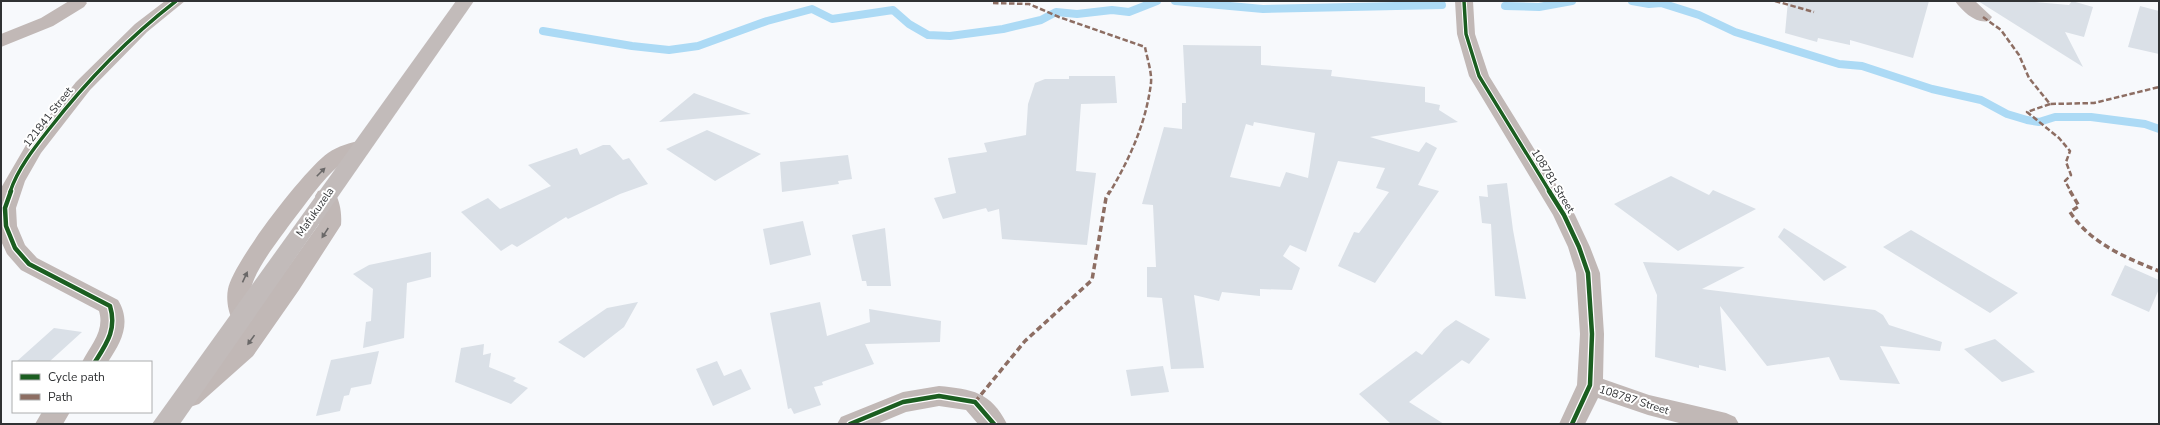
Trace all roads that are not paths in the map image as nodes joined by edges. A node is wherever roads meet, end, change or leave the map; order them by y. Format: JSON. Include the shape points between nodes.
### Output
{"nodes":[{"id":1,"x":176,"y":1,"type":"edge"},
{"id":2,"x":465,"y":1,"type":"edge"},
{"id":3,"x":1464,"y":1,"type":"edge"},
{"id":4,"x":1964,"y":1,"type":"edge"},
{"id":5,"x":79,"y":2,"type":"edge"},
{"id":6,"x":1983,"y":18,"type":"dead end"},
{"id":7,"x":1,"y":42,"type":"edge"},
{"id":8,"x":362,"y":146,"type":"junction"},
{"id":9,"x":326,"y":196,"type":"junction"},
{"id":10,"x":242,"y":315,"type":"junction"},
{"id":11,"x":95,"y":361,"type":"edge"},
{"id":12,"x":1590,"y":385,"type":"junction"},
{"id":13,"x":56,"y":413,"type":"edge"},
{"id":14,"x":171,"y":416,"type":"edge"},
{"id":15,"x":48,"y":424,"type":"edge"},
{"id":16,"x":850,"y":424,"type":"edge"},
{"id":17,"x":994,"y":424,"type":"edge"},
{"id":18,"x":1572,"y":424,"type":"edge"},
{"id":19,"x":1726,"y":424,"type":"edge"}],
"edges":[{"from":1,"to":11,"type":"street","name":"121841 Street","via":[[141,28],[83,86],[33,150],[14,181],[5,208],[6,226],[15,248],[29,264],[110,306],[115,324],[110,338]]},
{"from":2,"to":8,"type":"main road","name":"Mafukuzela"},
{"from":3,"to":12,"type":"street","name":"108781 Street","via":[[1466,34],[1479,76],[1564,215],[1588,273],[1592,334]]},
{"from":4,"to":6,"type":"street"},
{"from":5,"to":7,"type":"street","via":[[47,22]]},
{"from":8,"to":9,"type":"main road","name":"Mafukuzela"},
{"from":10,"to":8,"type":"street","one_way":true,"via":[[240,289],[246,273],[283,220],[319,174],[348,150]]},
{"from":9,"to":10,"type":"main road","name":"Mafukuzela"},
{"from":9,"to":14,"type":"street","one_way":true,"via":[[331,214],[330,225],[291,284],[244,350]]},
{"from":10,"to":14,"type":"main road","name":"Mafukuzela"},
{"from":12,"to":18,"type":"street","name":"108781 Street"},
{"from":12,"to":19,"type":"street","name":"108787 Street","via":[[1648,406]]},
{"from":13,"to":15,"type":"street"},
{"from":16,"to":17,"type":"street","via":[[903,402],[939,396],[975,402]]}]}
